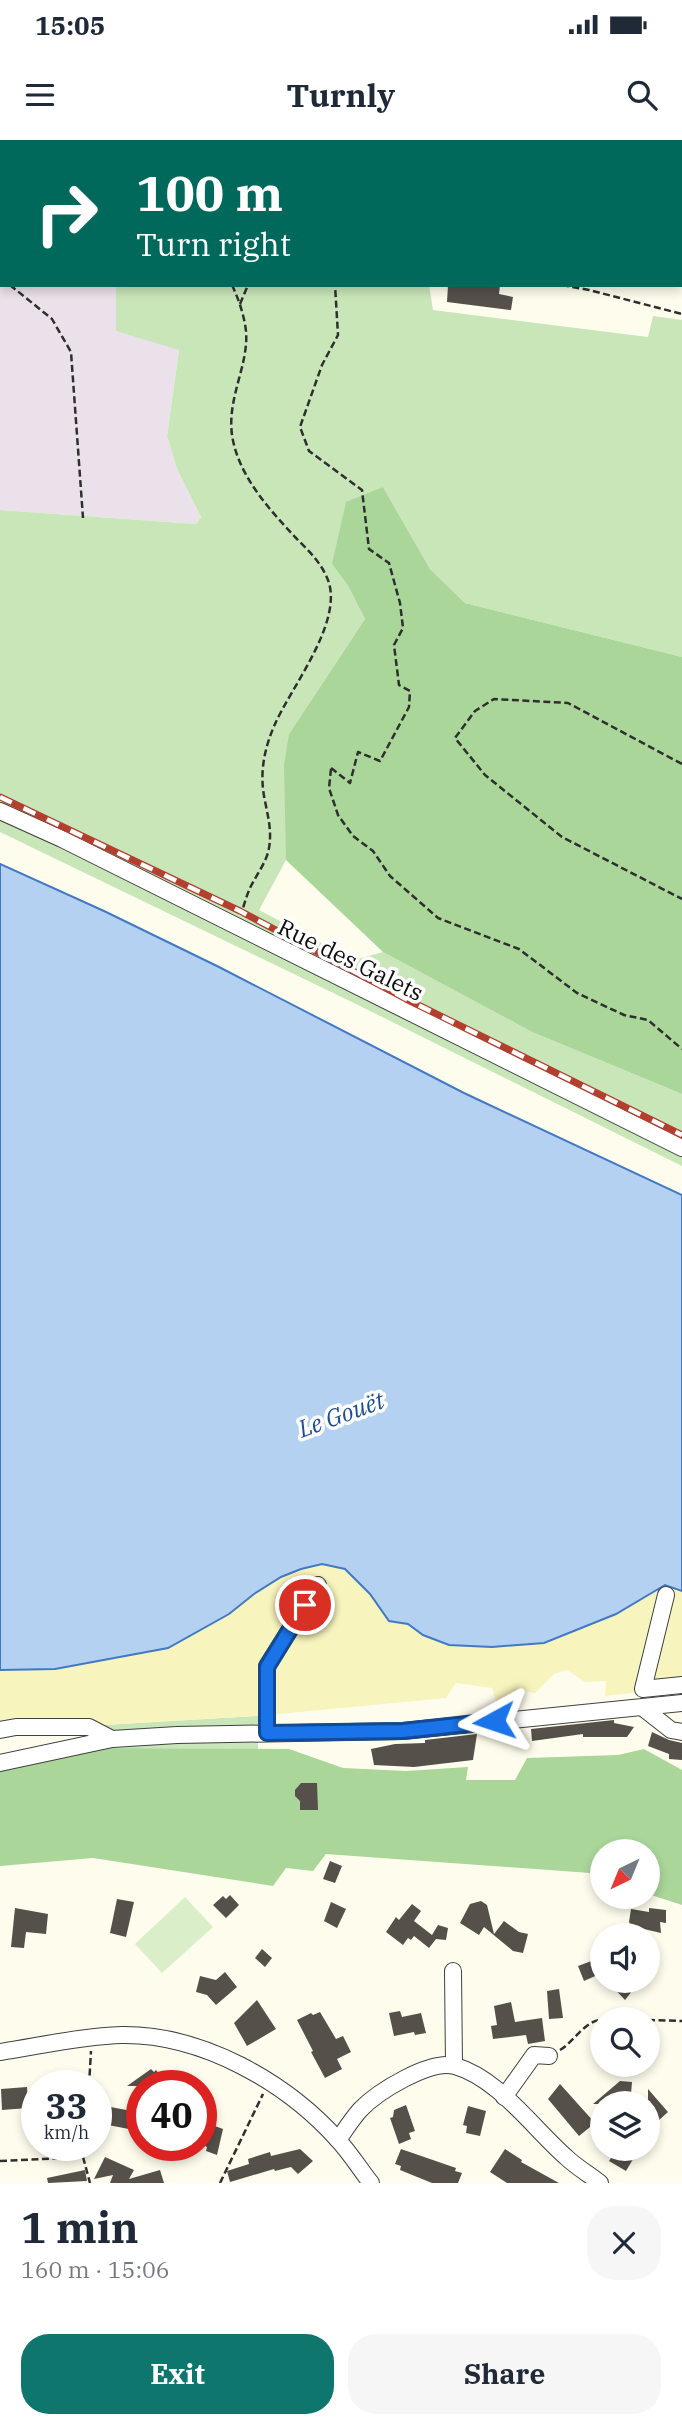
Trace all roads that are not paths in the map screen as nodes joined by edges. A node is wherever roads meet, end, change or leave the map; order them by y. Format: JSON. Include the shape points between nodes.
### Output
{"nodes":[{"id":1,"x":0,"y":811,"type":"edge"},
{"id":2,"x":682,"y":1148,"type":"edge"},
{"id":3,"x":318,"y":1585,"type":"dead end"},
{"id":4,"x":666,"y":1595,"type":"dead end"},
{"id":5,"x":682,"y":1685,"type":"edge"},
{"id":6,"x":682,"y":1703,"type":"edge"},
{"id":7,"x":643,"y":1708,"type":"junction"},
{"id":8,"x":0,"y":1730,"type":"edge"},
{"id":9,"x":682,"y":1732,"type":"edge"},
{"id":10,"x":267,"y":1733,"type":"junction"},
{"id":11,"x":112,"y":1739,"type":"junction"},
{"id":12,"x":0,"y":1763,"type":"edge"},
{"id":13,"x":453,"y":1971,"type":"dead end"},
{"id":14,"x":0,"y":2052,"type":"edge"},
{"id":15,"x":549,"y":2056,"type":"road end"},
{"id":16,"x":454,"y":2065,"type":"junction"},
{"id":17,"x":504,"y":2097,"type":"junction"},
{"id":18,"x":338,"y":2140,"type":"junction"},
{"id":19,"x":370,"y":2183,"type":"edge"},
{"id":20,"x":600,"y":2183,"type":"edge"}],
"edges":[{"from":1,"to":2,"type":"street","name":"Rue des Galets"},
{"from":3,"to":10,"type":"street","via":[[267,1667]]},
{"from":4,"to":5,"type":"street","via":[[643,1689]]},
{"from":6,"to":7,"type":"street"},
{"from":7,"to":9,"type":"street","via":[[671,1730]]},
{"from":7,"to":10,"type":"street","via":[[403,1731]]},
{"from":8,"to":11,"type":"street","via":[[89,1727]]},
{"from":10,"to":11,"type":"street"},
{"from":11,"to":12,"type":"street"},
{"from":13,"to":16,"type":"street"},
{"from":14,"to":18,"type":"street","via":[[123,2035],[181,2043],[232,2061],[269,2082]]},
{"from":15,"to":17,"type":"street","via":[[534,2055]]},
{"from":16,"to":17,"type":"street"},
{"from":16,"to":18,"type":"street","via":[[427,2068],[386,2090],[360,2109]]},
{"from":17,"to":20,"type":"street","via":[[567,2159]]},
{"from":18,"to":19,"type":"street"}]}
